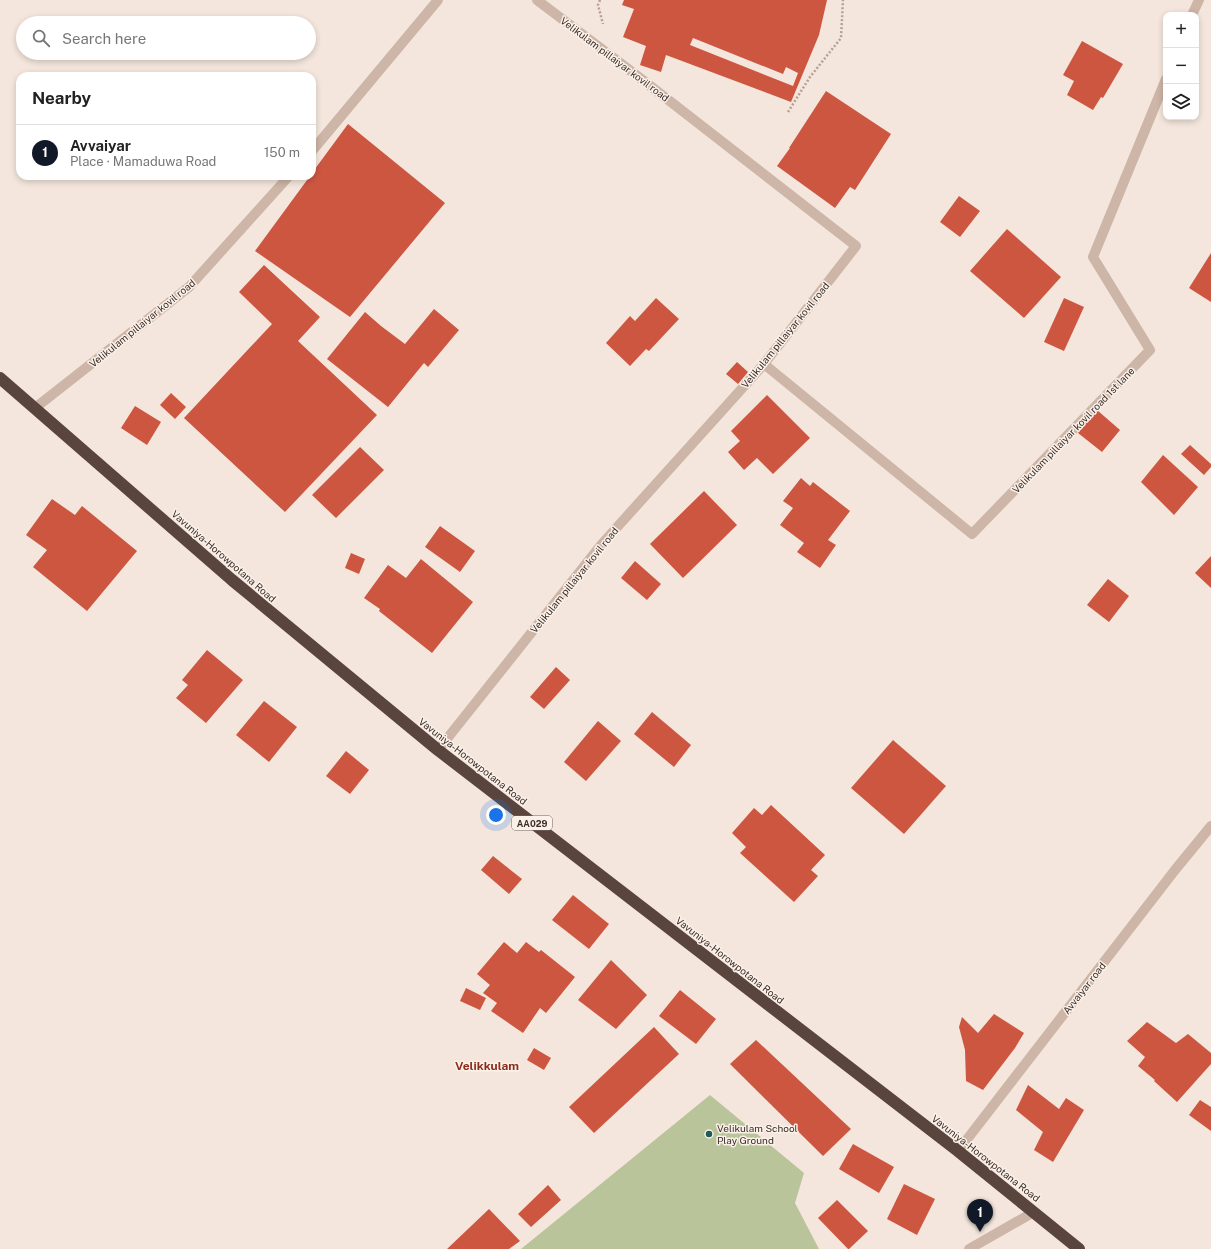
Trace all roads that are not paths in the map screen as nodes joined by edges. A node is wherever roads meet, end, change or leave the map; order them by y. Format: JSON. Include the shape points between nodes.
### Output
{"nodes":[{"id":1,"x":438,"y":0,"type":"edge"},
{"id":2,"x":537,"y":0,"type":"edge"},
{"id":3,"x":1199,"y":0,"type":"edge"},
{"id":4,"x":1193,"y":12,"type":"edge"},
{"id":5,"x":1164,"y":84,"type":"edge"},
{"id":6,"x":316,"y":146,"type":"edge"},
{"id":7,"x":285,"y":180,"type":"edge"},
{"id":8,"x":764,"y":364,"type":"junction"},
{"id":9,"x":0,"y":378,"type":"edge"},
{"id":10,"x":35,"y":408,"type":"junction"},
{"id":11,"x":438,"y":750,"type":"junction"},
{"id":12,"x":1211,"y":826,"type":"edge"},
{"id":13,"x":958,"y":1151,"type":"junction"},
{"id":14,"x":1034,"y":1212,"type":"junction"},
{"id":15,"x":969,"y":1249,"type":"edge"},
{"id":16,"x":1079,"y":1249,"type":"edge"}],
"edges":[{"from":1,"to":6,"type":"street"},
{"from":2,"to":8,"type":"street","name":"Velikulam pillaiyar kovil road","via":[[856,246]]},
{"from":3,"to":4,"type":"street"},
{"from":5,"to":8,"type":"street","name":"Velikulam pillaiyar kovil road 1st lane","via":[[1093,257],[1150,350],[972,534]]},
{"from":7,"to":10,"type":"street","name":"Velikulam pillaiyar kovil road","via":[[189,287]]},
{"from":8,"to":11,"type":"street","name":"Velikulam pillaiyar kovil road","via":[[601,545]]},
{"from":9,"to":10,"type":"highway","name":"Vavuniya-Horowpotana Road","number":"AA029"},
{"from":10,"to":11,"type":"highway","name":"Vavuniya-Horowpotana Road","number":"AA029","via":[[232,580]]},
{"from":11,"to":13,"type":"highway","name":"Vavuniya-Horowpotana Road","number":"AA029"},
{"from":12,"to":13,"type":"street","name":"Avvaiyar road"},
{"from":13,"to":14,"type":"highway","name":"Vavuniya-Horowpotana Road","number":"AA029"},
{"from":14,"to":15,"type":"street"},
{"from":14,"to":16,"type":"highway","name":"Vavuniya-Horowpotana Road","number":"AA029"}]}
